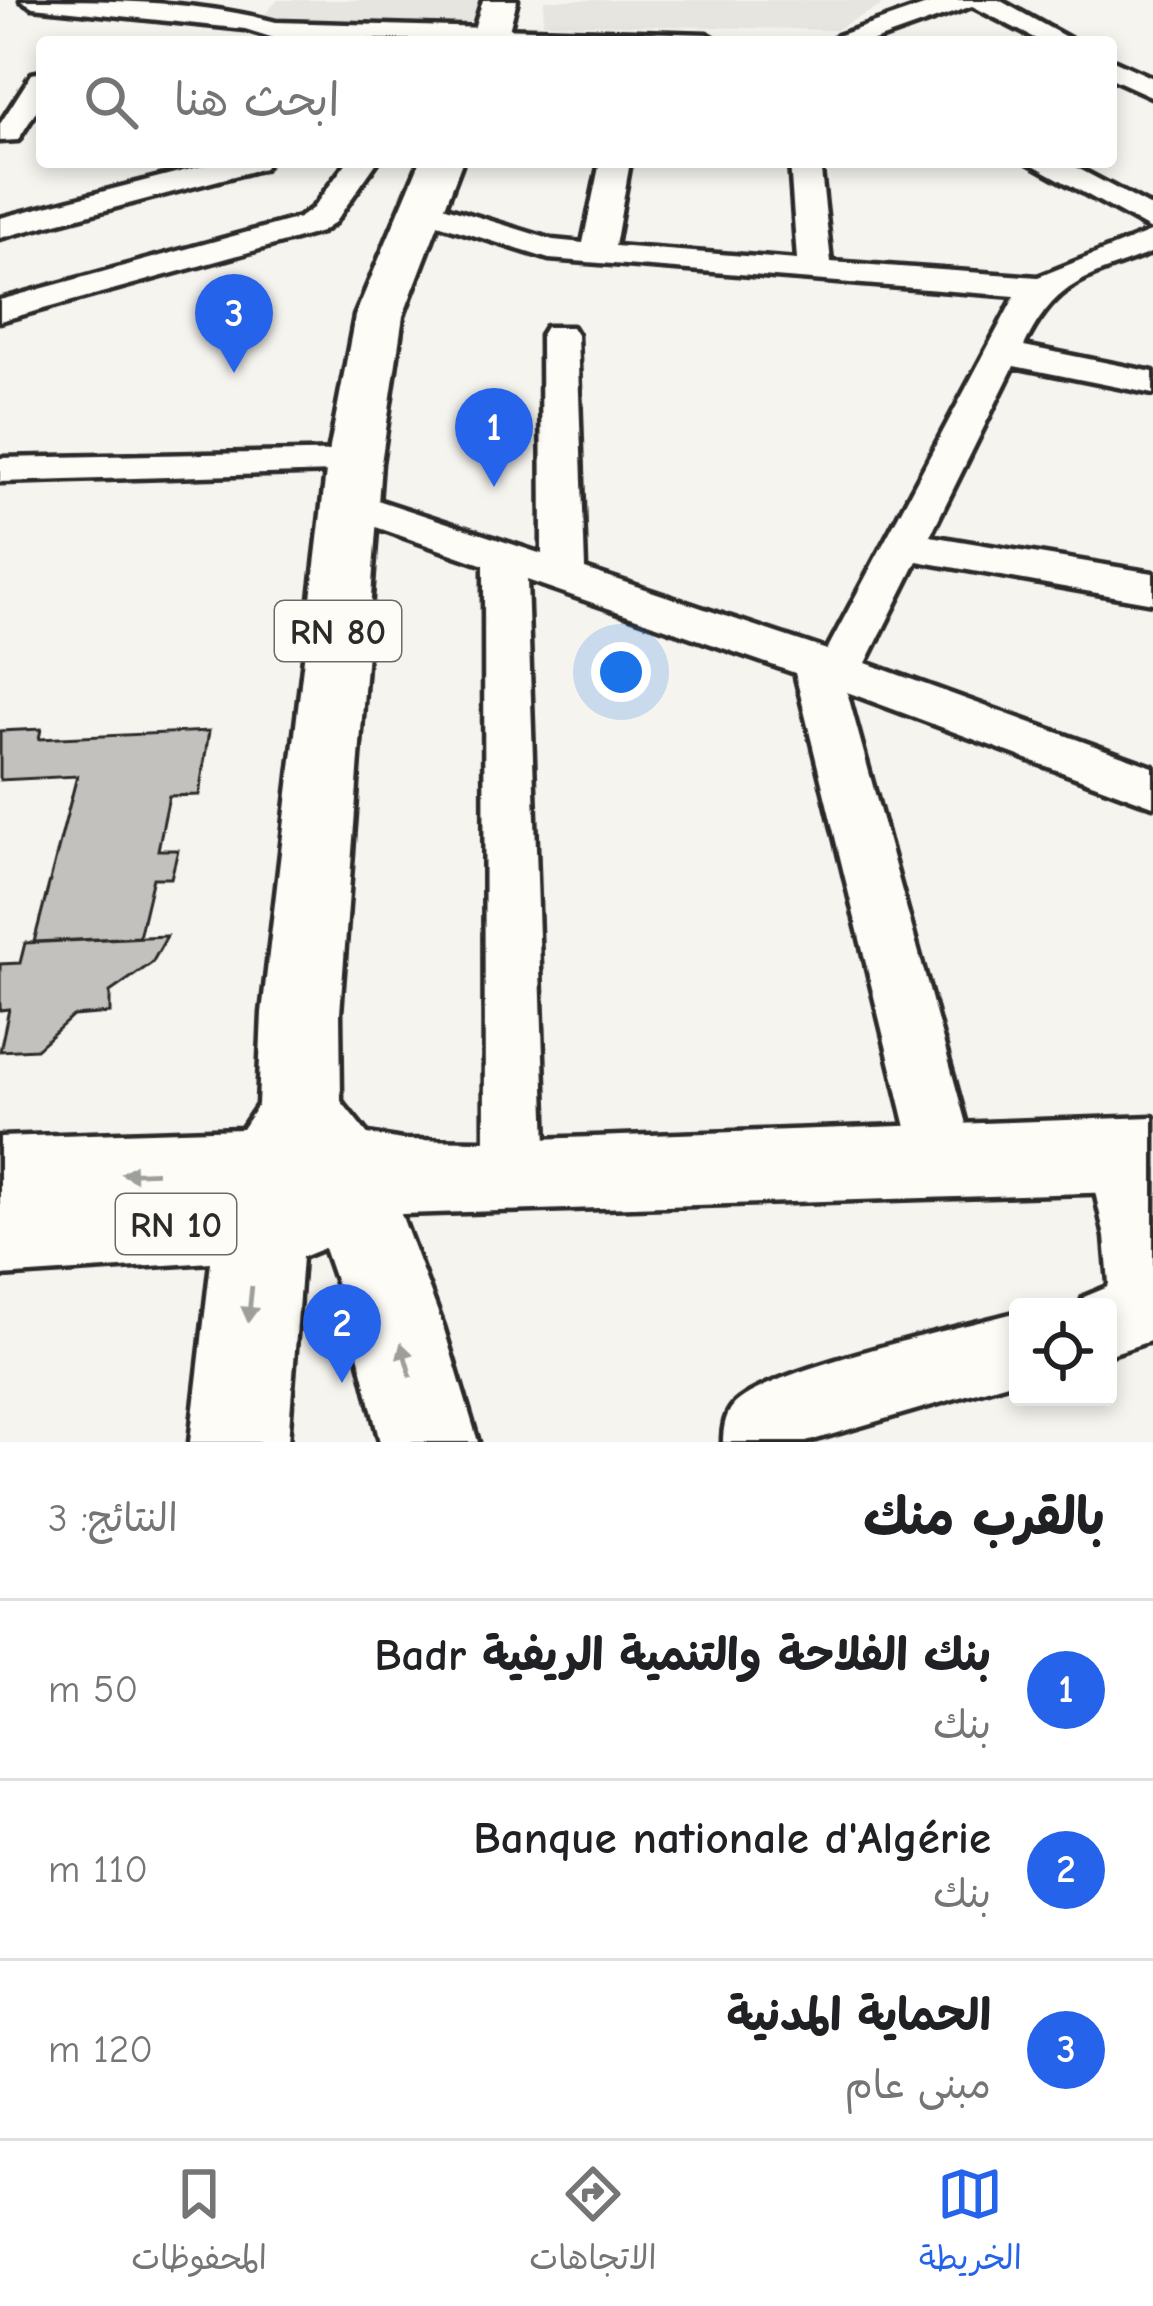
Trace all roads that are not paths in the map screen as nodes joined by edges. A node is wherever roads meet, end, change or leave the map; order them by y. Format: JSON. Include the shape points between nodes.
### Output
{"nodes":[{"id":1,"x":33,"y":0,"type":"edge"},
{"id":2,"x":268,"y":0,"type":"edge"},
{"id":3,"x":500,"y":0,"type":"edge"},
{"id":4,"x":965,"y":0,"type":"edge"},
{"id":5,"x":980,"y":0,"type":"edge"},
{"id":6,"x":247,"y":22,"type":"junction"},
{"id":7,"x":214,"y":36,"type":"edge"},
{"id":8,"x":411,"y":36,"type":"edge"},
{"id":9,"x":490,"y":36,"type":"edge"},
{"id":10,"x":895,"y":36,"type":"edge"},
{"id":11,"x":1050,"y":36,"type":"edge"},
{"id":12,"x":1117,"y":70,"type":"edge"},
{"id":13,"x":36,"y":89,"type":"edge"},
{"id":14,"x":1153,"y":89,"type":"edge"},
{"id":15,"x":36,"y":128,"type":"edge"},
{"id":16,"x":4,"y":135,"type":"edge"},
{"id":17,"x":230,"y":168,"type":"edge"},
{"id":18,"x":358,"y":168,"type":"edge"},
{"id":19,"x":614,"y":168,"type":"edge"},
{"id":20,"x":805,"y":168,"type":"edge"},
{"id":21,"x":1053,"y":168,"type":"edge"},
{"id":22,"x":430,"y":185,"type":"edge"},
{"id":23,"x":1153,"y":221,"type":"edge"},
{"id":24,"x":0,"y":228,"type":"edge"},
{"id":25,"x":1153,"y":241,"type":"edge"},
{"id":26,"x":597,"y":255,"type":"junction"},
{"id":27,"x":1104,"y":262,"type":"junction"},
{"id":28,"x":1153,"y":271,"type":"edge"},
{"id":29,"x":814,"y":272,"type":"junction"},
{"id":30,"x":1044,"y":288,"type":"junction"},
{"id":31,"x":0,"y":311,"type":"edge"},
{"id":32,"x":559,"y":335,"type":"dead end"},
{"id":33,"x":1002,"y":353,"type":"junction"},
{"id":34,"x":1153,"y":383,"type":"edge"},
{"id":35,"x":0,"y":470,"type":"edge"},
{"id":36,"x":352,"y":483,"type":"junction"},
{"id":37,"x":904,"y":545,"type":"junction"},
{"id":38,"x":505,"y":556,"type":"junction"},
{"id":39,"x":564,"y":577,"type":"junction"},
{"id":40,"x":1153,"y":588,"type":"edge"},
{"id":41,"x":827,"y":667,"type":"junction"},
{"id":42,"x":1153,"y":787,"type":"edge"},
{"id":43,"x":1136,"y":1154,"type":"edge"},
{"id":44,"x":946,"y":1164,"type":"junction"},
{"id":45,"x":319,"y":1176,"type":"junction"},
{"id":46,"x":516,"y":1176,"type":"junction"},
{"id":47,"x":0,"y":1178,"type":"edge"},
{"id":48,"x":0,"y":1232,"type":"edge"},
{"id":49,"x":1117,"y":1319,"type":"edge"},
{"id":50,"x":1009,"y":1348,"type":"edge"},
{"id":51,"x":239,"y":1442,"type":"edge"},
{"id":52,"x":429,"y":1442,"type":"edge"},
{"id":53,"x":759,"y":1442,"type":"edge"}],
"edges":[{"from":1,"to":6,"type":"street"},
{"from":2,"to":6,"type":"street"},
{"from":3,"to":9,"type":"main road"},
{"from":4,"to":10,"type":"street"},
{"from":5,"to":11,"type":"street"},
{"from":6,"to":7,"type":"street"},
{"from":6,"to":8,"type":"street"},
{"from":12,"to":14,"type":"street"},
{"from":13,"to":16,"type":"street"},
{"from":15,"to":16,"type":"street"},
{"from":17,"to":24,"type":"street"},
{"from":18,"to":31,"type":"street","via":[[310,225]]},
{"from":19,"to":26,"type":"street"},
{"from":20,"to":29,"type":"street"},
{"from":21,"to":23,"type":"street"},
{"from":22,"to":26,"type":"street","via":[[549,249]]},
{"from":22,"to":36,"type":"main road","number":"RN 80","via":[[380,316]]},
{"from":25,"to":27,"type":"street"},
{"from":26,"to":29,"type":"street"},
{"from":27,"to":28,"type":"street"},
{"from":27,"to":30,"type":"street"},
{"from":29,"to":30,"type":"street"},
{"from":30,"to":33,"type":"street"},
{"from":32,"to":39,"type":"street"},
{"from":33,"to":34,"type":"street"},
{"from":33,"to":37,"type":"street"},
{"from":35,"to":36,"type":"street"},
{"from":36,"to":38,"type":"street"},
{"from":36,"to":45,"type":"main road","number":"RN 80","via":[[301,1013]]},
{"from":37,"to":40,"type":"street"},
{"from":37,"to":41,"type":"street"},
{"from":38,"to":39,"type":"street"},
{"from":38,"to":46,"type":"street"},
{"from":39,"to":41,"type":"street"},
{"from":41,"to":42,"type":"street"},
{"from":41,"to":44,"type":"street"},
{"from":43,"to":44,"type":"street"},
{"from":43,"to":49,"type":"street","via":[[1150,1286],[1134,1314]]},
{"from":44,"to":46,"type":"street"},
{"from":45,"to":46,"type":"street"},
{"from":45,"to":47,"type":"main road","number":"RN 10","one_way":true},
{"from":45,"to":48,"type":"main road","number":"RN 10"},
{"from":45,"to":51,"type":"main road","number":"RN 10","one_way":true},
{"from":52,"to":45,"type":"main road","one_way":true,"via":[[386,1295]]},
{"from":50,"to":53,"type":"street","via":[[800,1406],[758,1431]]}]}
